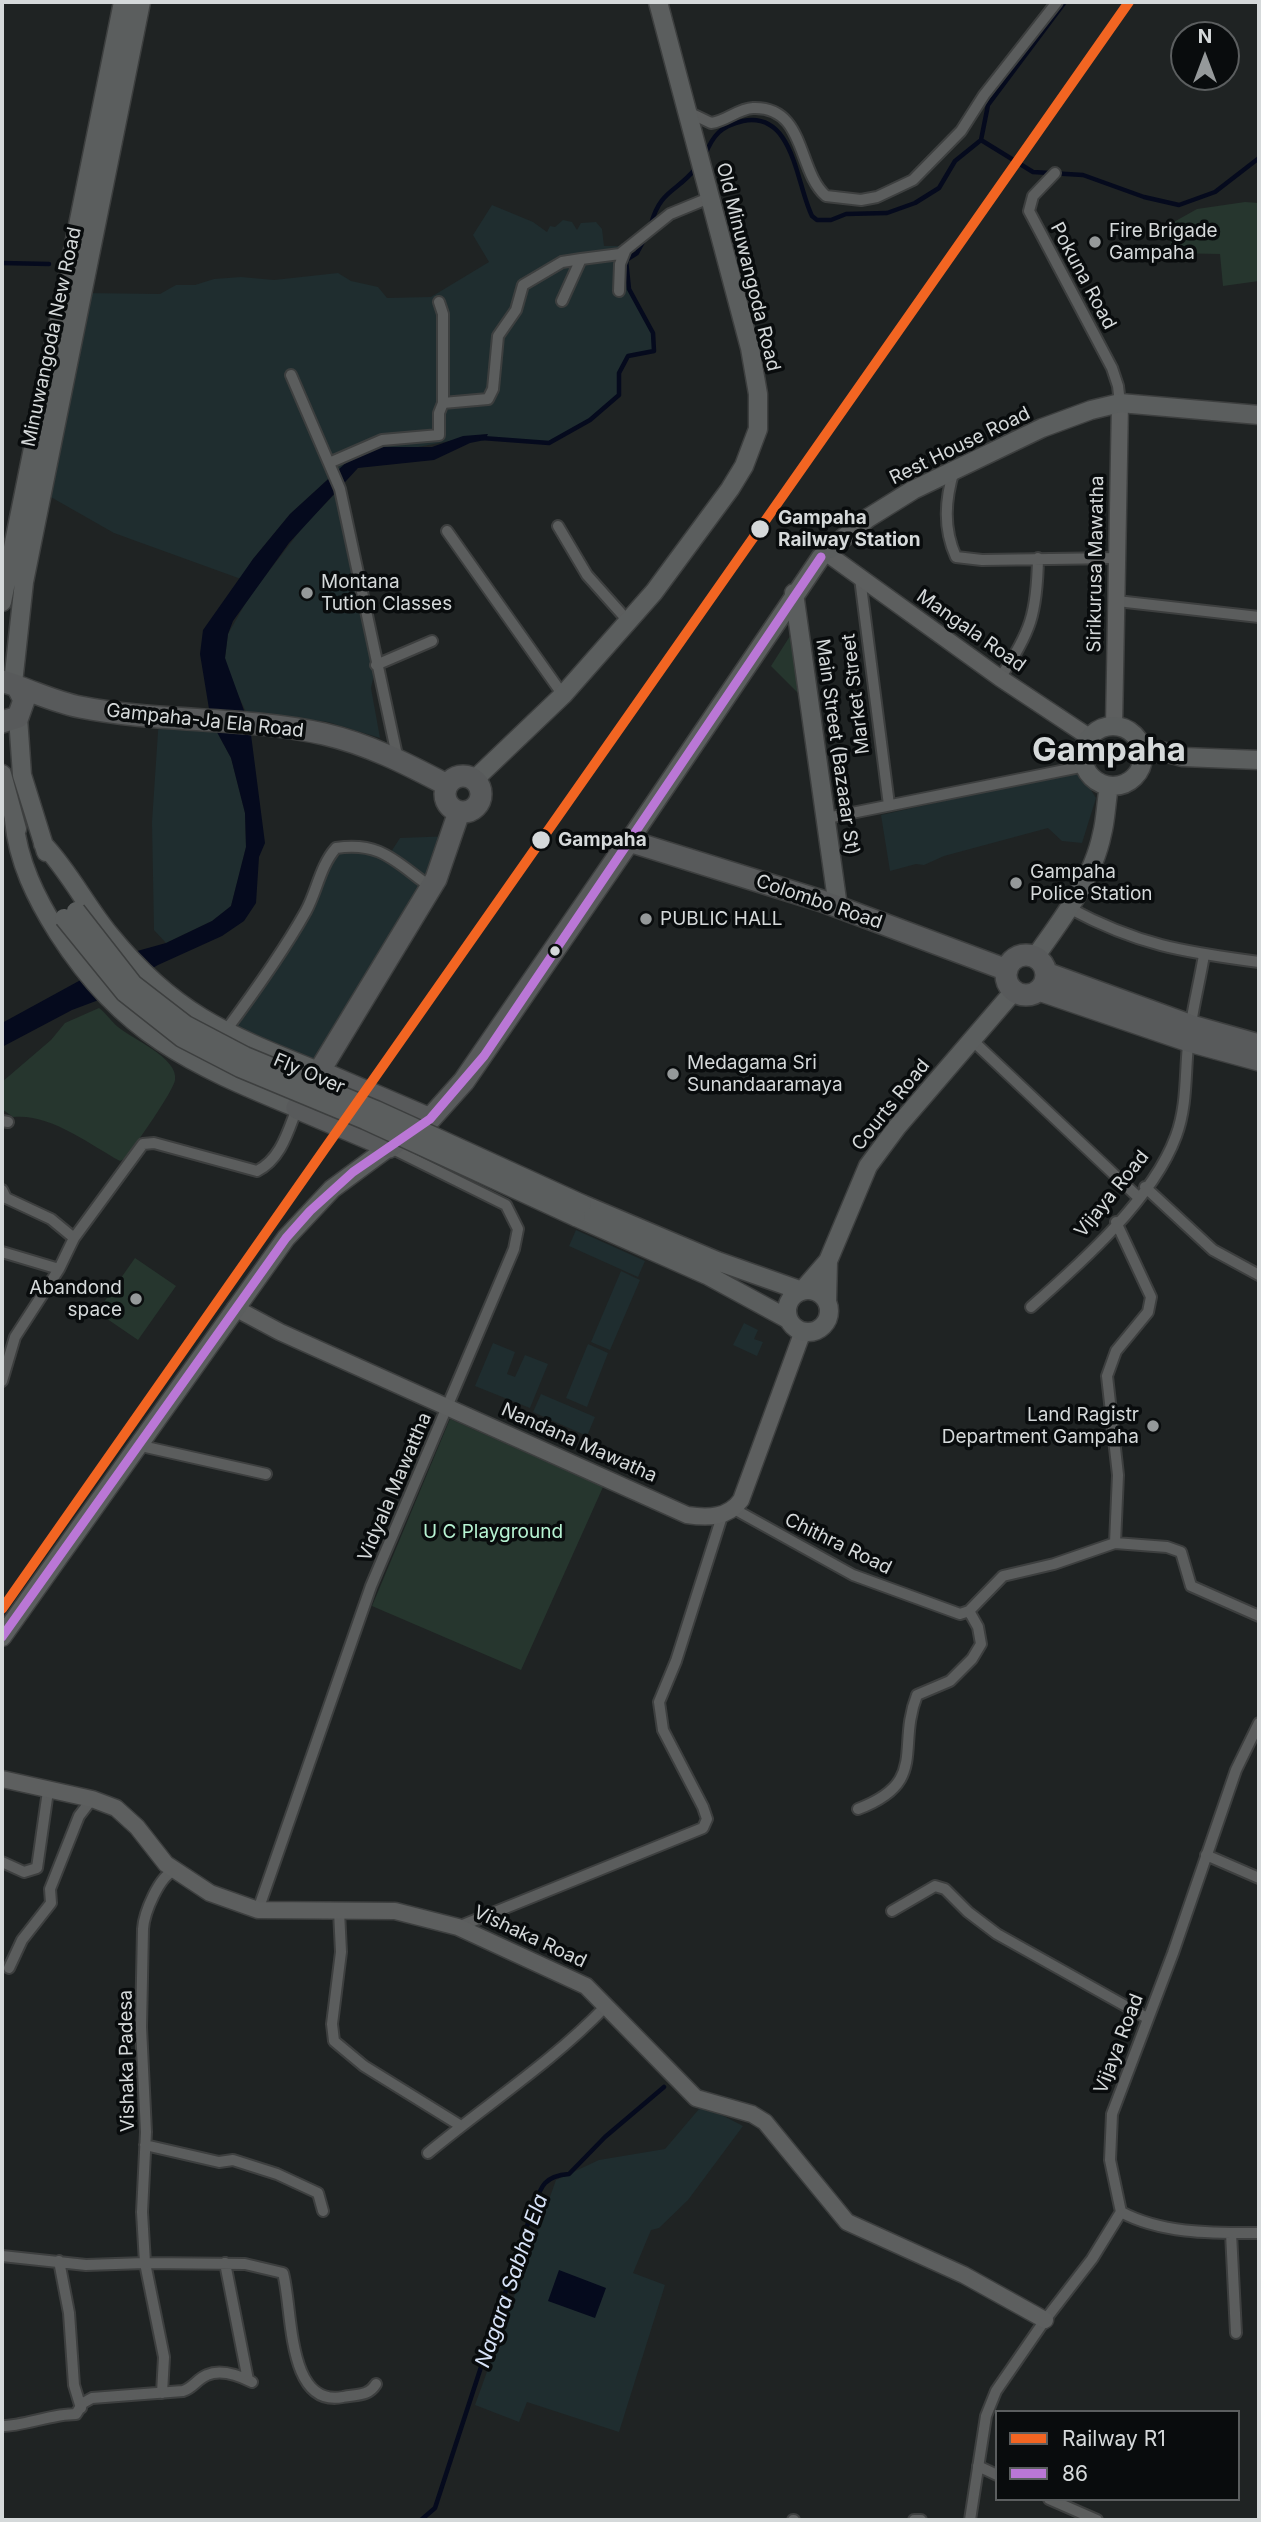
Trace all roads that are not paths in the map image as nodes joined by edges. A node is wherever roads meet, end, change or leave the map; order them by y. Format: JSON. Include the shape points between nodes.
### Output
{"nodes":[{"id":1,"x":123,"y":2,"type":"edge"},
{"id":2,"x":141,"y":2,"type":"edge"},
{"id":3,"x":658,"y":2,"type":"edge"},
{"id":4,"x":1057,"y":2,"type":"edge"},
{"id":5,"x":686,"y":111,"type":"junction"},
{"id":6,"x":1055,"y":173,"type":"dead end"},
{"id":7,"x":709,"y":198,"type":"junction"},
{"id":8,"x":626,"y":249,"type":"junction"},
{"id":9,"x":581,"y":259,"type":"junction"},
{"id":10,"x":619,"y":291,"type":"dead end"},
{"id":11,"x":562,"y":301,"type":"dead end"},
{"id":12,"x":439,"y":302,"type":"dead end"},
{"id":13,"x":291,"y":375,"type":"dead end"},
{"id":14,"x":1120,"y":402,"type":"junction"},
{"id":15,"x":443,"y":403,"type":"junction"},
{"id":16,"x":1259,"y":415,"type":"edge"},
{"id":17,"x":331,"y":467,"type":"junction"},
{"id":18,"x":954,"y":470,"type":"junction"},
{"id":19,"x":558,"y":526,"type":"dead end"},
{"id":20,"x":447,"y":531,"type":"dead end"},
{"id":21,"x":828,"y":554,"type":"junction"},
{"id":22,"x":1038,"y":558,"type":"junction"},
{"id":23,"x":1118,"y":558,"type":"junction"},
{"id":24,"x":860,"y":578,"type":"junction"},
{"id":25,"x":794,"y":593,"type":"junction"},
{"id":26,"x":1117,"y":601,"type":"junction"},
{"id":27,"x":2,"y":602,"type":"edge"},
{"id":28,"x":1259,"y":617,"type":"edge"},
{"id":29,"x":628,"y":621,"type":"junction"},
{"id":30,"x":432,"y":641,"type":"dead end"},
{"id":31,"x":376,"y":666,"type":"junction"},
{"id":32,"x":1000,"y":678,"type":"junction"},
{"id":33,"x":11,"y":684,"type":"edge"},
{"id":34,"x":563,"y":695,"type":"junction"},
{"id":35,"x":78,"y":706,"type":"junction"},
{"id":36,"x":13,"y":718,"type":"edge"},
{"id":37,"x":1114,"y":726,"type":"junction"},
{"id":38,"x":1089,"y":737,"type":"junction"},
{"id":39,"x":1142,"y":746,"type":"junction"},
{"id":40,"x":1183,"y":757,"type":"junction"},
{"id":41,"x":398,"y":760,"type":"junction"},
{"id":42,"x":1259,"y":760,"type":"edge"},
{"id":43,"x":1084,"y":766,"type":"junction"},
{"id":44,"x":1139,"y":772,"type":"junction"},
{"id":45,"x":2,"y":774,"type":"edge"},
{"id":46,"x":474,"y":780,"type":"junction"},
{"id":47,"x":447,"y":785,"type":"junction"},
{"id":48,"x":1109,"y":786,"type":"junction"},
{"id":49,"x":889,"y":805,"type":"junction"},
{"id":50,"x":459,"y":812,"type":"junction"},
{"id":51,"x":827,"y":818,"type":"junction"},
{"id":52,"x":14,"y":820,"type":"junction"},
{"id":53,"x":629,"y":841,"type":"junction"},
{"id":54,"x":43,"y":844,"type":"junction"},
{"id":55,"x":431,"y":887,"type":"junction"},
{"id":56,"x":838,"y":906,"type":"junction"},
{"id":57,"x":1069,"y":908,"type":"junction"},
{"id":58,"x":70,"y":915,"type":"junction"},
{"id":59,"x":1204,"y":955,"type":"junction"},
{"id":60,"x":1259,"y":962,"type":"edge"},
{"id":61,"x":1007,"y":970,"type":"junction"},
{"id":62,"x":1040,"y":973,"type":"junction"},
{"id":63,"x":1013,"y":990,"type":"junction"},
{"id":64,"x":224,"y":1033,"type":"junction"},
{"id":65,"x":1190,"y":1034,"type":"junction"},
{"id":66,"x":972,"y":1040,"type":"junction"},
{"id":67,"x":1259,"y":1045,"type":"edge"},
{"id":68,"x":1259,"y":1060,"type":"edge"},
{"id":69,"x":318,"y":1071,"type":"junction"},
{"id":70,"x":298,"y":1108,"type":"junction"},
{"id":71,"x":430,"y":1119,"type":"junction"},
{"id":72,"x":389,"y":1146,"type":"junction"},
{"id":73,"x":1145,"y":1187,"type":"junction"},
{"id":74,"x":2,"y":1190,"type":"edge"},
{"id":75,"x":1138,"y":1197,"type":"junction"},
{"id":76,"x":1116,"y":1222,"type":"junction"},
{"id":77,"x":619,"y":1229,"type":"junction"},
{"id":78,"x":74,"y":1238,"type":"junction"},
{"id":79,"x":2,"y":1252,"type":"edge"},
{"id":80,"x":828,"y":1261,"type":"junction"},
{"id":81,"x":59,"y":1269,"type":"junction"},
{"id":82,"x":1259,"y":1275,"type":"edge"},
{"id":83,"x":802,"y":1291,"type":"junction"},
{"id":84,"x":827,"y":1301,"type":"junction"},
{"id":85,"x":1031,"y":1307,"type":"dead end"},
{"id":86,"x":235,"y":1308,"type":"junction"},
{"id":87,"x":788,"y":1319,"type":"junction"},
{"id":88,"x":803,"y":1331,"type":"junction"},
{"id":89,"x":2,"y":1381,"type":"edge"},
{"id":90,"x":448,"y":1407,"type":"junction"},
{"id":91,"x":136,"y":1445,"type":"junction"},
{"id":92,"x":266,"y":1474,"type":"dead end"},
{"id":93,"x":729,"y":1511,"type":"junction"},
{"id":94,"x":1115,"y":1543,"type":"junction"},
{"id":95,"x":969,"y":1612,"type":"junction"},
{"id":96,"x":1259,"y":1616,"type":"edge"},
{"id":97,"x":2,"y":1637,"type":"edge"},
{"id":98,"x":1259,"y":1723,"type":"edge"},
{"id":99,"x":2,"y":1779,"type":"edge"},
{"id":100,"x":48,"y":1791,"type":"junction"},
{"id":101,"x":92,"y":1799,"type":"junction"},
{"id":102,"x":858,"y":1810,"type":"dead end"},
{"id":103,"x":1206,"y":1855,"type":"junction"},
{"id":104,"x":2,"y":1862,"type":"edge"},
{"id":105,"x":175,"y":1870,"type":"junction"},
{"id":106,"x":1259,"y":1878,"type":"edge"},
{"id":107,"x":258,"y":1910,"type":"junction"},
{"id":108,"x":339,"y":1911,"type":"junction"},
{"id":109,"x":892,"y":1911,"type":"dead end"},
{"id":110,"x":458,"y":1927,"type":"junction"},
{"id":111,"x":9,"y":1968,"type":"dead end"},
{"id":112,"x":605,"y":2007,"type":"junction"},
{"id":113,"x":1147,"y":2018,"type":"junction"},
{"id":114,"x":461,"y":2126,"type":"junction"},
{"id":115,"x":145,"y":2145,"type":"junction"},
{"id":116,"x":428,"y":2153,"type":"dead end"},
{"id":117,"x":323,"y":2211,"type":"dead end"},
{"id":118,"x":1121,"y":2212,"type":"junction"},
{"id":119,"x":1231,"y":2233,"type":"junction"},
{"id":120,"x":1259,"y":2233,"type":"edge"},
{"id":121,"x":2,"y":2256,"type":"edge"},
{"id":122,"x":59,"y":2261,"type":"junction"},
{"id":123,"x":145,"y":2263,"type":"junction"},
{"id":124,"x":225,"y":2263,"type":"junction"},
{"id":125,"x":1045,"y":2320,"type":"junction"},
{"id":126,"x":1236,"y":2333,"type":"dead end"},
{"id":127,"x":376,"y":2384,"type":"dead end"},
{"id":128,"x":162,"y":2393,"type":"junction"},
{"id":129,"x":81,"y":2408,"type":"junction"},
{"id":130,"x":2,"y":2426,"type":"edge"},
{"id":131,"x":978,"y":2466,"type":"junction"},
{"id":132,"x":995,"y":2474,"type":"edge"},
{"id":133,"x":1054,"y":2501,"type":"edge"},
{"id":134,"x":914,"y":2520,"type":"edge"},
{"id":135,"x":921,"y":2520,"type":"edge"},
{"id":136,"x":970,"y":2520,"type":"edge"},
{"id":137,"x":1097,"y":2520,"type":"edge"}],
"edges":[{"from":1,"to":27,"type":"main road","name":"Minuwangoda New Road"},
{"from":2,"to":33,"type":"main road","name":"Minuwangoda New Road","via":[[24,582]]},
{"from":3,"to":5,"type":"main road","name":"Old Minuwangoda Road"},
{"from":4,"to":5,"type":"street","via":[[961,131],[913,180],[882,195],[834,199],[820,191],[791,126],[779,115],[750,108],[712,123]]},
{"from":5,"to":7,"type":"main road","name":"Old Minuwangoda Road"},
{"from":6,"to":14,"type":"street","name":"Pokuna Road","via":[[1033,196],[1029,211],[1112,368]]},
{"from":7,"to":8,"type":"street","via":[[670,215]]},
{"from":7,"to":29,"type":"main road","name":"Old Minuwangoda Road","via":[[750,348],[758,429],[730,489]]},
{"from":8,"to":9,"type":"street","via":[[612,256]]},
{"from":8,"to":10,"type":"street"},
{"from":9,"to":11,"type":"street"},
{"from":9,"to":15,"type":"street","via":[[562,261],[523,285],[516,310],[498,336],[488,399]]},
{"from":12,"to":15,"type":"street","via":[[443,314]]},
{"from":13,"to":17,"type":"street"},
{"from":14,"to":16,"type":"main road"},
{"from":14,"to":18,"type":"main road","name":"Rest House Road","via":[[1042,428]]},
{"from":14,"to":23,"type":"street","name":"Sirikurusa Mawatha"},
{"from":15,"to":17,"type":"street","via":[[439,435],[382,440]]},
{"from":17,"to":31,"type":"street","via":[[341,489]]},
{"from":18,"to":21,"type":"main road","name":"Rest House Road","via":[[868,518]]},
{"from":18,"to":22,"type":"street","via":[[946,514],[947,538],[956,557]]},
{"from":19,"to":29,"type":"street","via":[[587,575]]},
{"from":20,"to":34,"type":"street"},
{"from":21,"to":24,"type":"street","name":"Mangala Road"},
{"from":21,"to":25,"type":"main road","name":"Rest House Road"},
{"from":22,"to":23,"type":"street"},
{"from":22,"to":32,"type":"street","via":[[1033,618],[1024,642]]},
{"from":23,"to":26,"type":"street","name":"Sirikurusa Mawatha"},
{"from":24,"to":32,"type":"street","name":"Mangala Road"},
{"from":24,"to":49,"type":"street","name":"Market Street"},
{"from":25,"to":51,"type":"main road","name":"Main Street (Bazaaar St)"},
{"from":25,"to":53,"type":"main road","name":"Rest House Road"},
{"from":26,"to":28,"type":"street"},
{"from":26,"to":37,"type":"street","name":"Sirikurusa Mawatha"},
{"from":29,"to":34,"type":"main road","name":"Old Minuwangoda Road"},
{"from":30,"to":31,"type":"street"},
{"from":31,"to":41,"type":"street"},
{"from":32,"to":38,"type":"street","name":"Mangala Road"},
{"from":33,"to":35,"type":"highway","name":"Gampaha-Ja Ela Road"},
{"from":33,"to":36,"type":"highway","via":[[24,700]]},
{"from":34,"to":46,"type":"main road","name":"Old Minuwangoda Road"},
{"from":35,"to":36,"type":"highway","name":"Gampaha-Ja Ela Road"},
{"from":35,"to":41,"type":"highway","name":"Gampaha-Ja Ela Road","via":[[257,722],[352,742]]},
{"from":36,"to":54,"type":"main road","via":[[22,775]]},
{"from":37,"to":38,"type":"main road"},
{"from":37,"to":39,"type":"main road","via":[[1130,731]]},
{"from":38,"to":43,"type":"main road","via":[[1083,749]]},
{"from":39,"to":40,"type":"main road"},
{"from":39,"to":44,"type":"main road"},
{"from":40,"to":42,"type":"main road"},
{"from":40,"to":44,"type":"main road"},
{"from":41,"to":47,"type":"highway","name":"Gampaha-Ja Ela Road"},
{"from":43,"to":48,"type":"main road","via":[[1094,779]]},
{"from":43,"to":49,"type":"street"},
{"from":44,"to":48,"type":"main road","via":[[1127,783]]},
{"from":45,"to":52,"type":"main road"},
{"from":46,"to":47,"type":"highway","via":[[459,776]]},
{"from":46,"to":50,"type":"highway","via":[[481,791],[479,802],[471,811]]},
{"from":47,"to":50,"type":"highway","via":[[445,800]]},
{"from":48,"to":57,"type":"main road","via":[[1096,855]]},
{"from":49,"to":51,"type":"street"},
{"from":50,"to":55,"type":"highway"},
{"from":51,"to":56,"type":"main road","name":"Main Street (Bazaaar St)"},
{"from":52,"to":58,"type":"main road","via":[[36,870]]},
{"from":52,"to":70,"type":"main road","via":[[30,883],[82,969],[111,1003],[182,1057]]},
{"from":53,"to":56,"type":"highway","name":"Colombo Road"},
{"from":53,"to":71,"type":"highway","via":[[484,1056]]},
{"from":54,"to":58,"type":"main road"},
{"from":54,"to":64,"type":"main road","via":[[123,951],[178,1004]]},
{"from":55,"to":64,"type":"street","via":[[389,855],[366,847],[336,848],[302,918]]},
{"from":55,"to":69,"type":"highway"},
{"from":56,"to":61,"type":"highway","name":"Colombo Road"},
{"from":57,"to":59,"type":"street","via":[[1159,947]]},
{"from":57,"to":62,"type":"main road"},
{"from":58,"to":77,"type":"main road","name":"Fly Over","bridge":true,"via":[[125,993],[182,1038],[240,1068]]},
{"from":59,"to":60,"type":"street"},
{"from":59,"to":65,"type":"street","name":"Vijaya Road"},
{"from":61,"to":62,"type":"highway","via":[[1015,959]]},
{"from":61,"to":63,"type":"highway"},
{"from":62,"to":63,"type":"highway","via":[[1028,995]]},
{"from":62,"to":65,"type":"highway"},
{"from":63,"to":66,"type":"main road","name":"Courts Road"},
{"from":64,"to":69,"type":"main road"},
{"from":65,"to":67,"type":"highway"},
{"from":65,"to":68,"type":"highway"},
{"from":65,"to":73,"type":"street","name":"Vijaya Road","via":[[1184,1106],[1176,1136]]},
{"from":66,"to":75,"type":"street"},
{"from":66,"to":80,"type":"main road","name":"Courts Road","via":[[868,1166]]},
{"from":69,"to":70,"type":"highway"},
{"from":69,"to":71,"type":"highway"},
{"from":70,"to":72,"type":"highway"},
{"from":70,"to":78,"type":"street","via":[[283,1145],[267,1166],[257,1171],[143,1143]]},
{"from":71,"to":72,"type":"highway"},
{"from":72,"to":86,"type":"main road","via":[[310,1211]]},
{"from":72,"to":90,"type":"street","name":"Vidyala Mawattha","via":[[506,1205],[518,1229],[514,1249]]},
{"from":73,"to":75,"type":"street","name":"Vijaya Road"},
{"from":73,"to":82,"type":"street","via":[[1213,1250]]},
{"from":74,"to":78,"type":"street","via":[[6,1198],[51,1219]]},
{"from":75,"to":76,"type":"street","name":"Vijaya Road"},
{"from":76,"to":85,"type":"street","name":"Vijaya Road"},
{"from":76,"to":94,"type":"street","via":[[1151,1297],[1148,1312],[1116,1351],[1107,1376],[1118,1475]]},
{"from":77,"to":83,"type":"main road"},
{"from":77,"to":87,"type":"main road"},
{"from":78,"to":81,"type":"street"},
{"from":79,"to":81,"type":"street"},
{"from":80,"to":83,"type":"main road","name":"Courts Road"},
{"from":80,"to":84,"type":"main road","name":"Courts Road"},
{"from":81,"to":89,"type":"street","via":[[15,1337]]},
{"from":83,"to":84,"type":"main road","via":[[816,1292]]},
{"from":83,"to":87,"type":"main road","via":[[791,1299]]},
{"from":84,"to":88,"type":"main road","via":[[826,1322],[816,1330]]},
{"from":86,"to":90,"type":"street","name":"Nandana Mawatha"},
{"from":86,"to":91,"type":"main road"},
{"from":87,"to":88,"type":"main road"},
{"from":88,"to":93,"type":"street","via":[[741,1500]]},
{"from":90,"to":93,"type":"street","name":"Nandana Mawatha","via":[[687,1515],[709,1518]]},
{"from":90,"to":107,"type":"street","name":"Vidyala Mawattha","via":[[371,1586]]},
{"from":91,"to":92,"type":"street"},
{"from":91,"to":97,"type":"main road"},
{"from":93,"to":95,"type":"street","name":"Chithra Road","via":[[853,1576],[960,1614]]},
{"from":93,"to":110,"type":"street","via":[[659,1702],[663,1730],[704,1807],[707,1819],[703,1828]]},
{"from":94,"to":95,"type":"street","via":[[1003,1576]]},
{"from":94,"to":96,"type":"street","via":[[1181,1552],[1191,1586]]},
{"from":95,"to":102,"type":"street","via":[[981,1644],[950,1681],[918,1695],[910,1714],[906,1771],[898,1785]]},
{"from":98,"to":103,"type":"street","name":"Vijaya Road"},
{"from":99,"to":100,"type":"street","name":"Vishaka Road"},
{"from":100,"to":101,"type":"street","name":"Vishaka Road"},
{"from":100,"to":104,"type":"street","via":[[37,1868],[24,1872]]},
{"from":101,"to":105,"type":"street","name":"Vishaka Road","via":[[122,1813]]},
{"from":101,"to":111,"type":"street","via":[[79,1816],[50,1889],[51,1903],[22,1940]]},
{"from":103,"to":106,"type":"street"},
{"from":103,"to":113,"type":"street","name":"Vijaya Road"},
{"from":105,"to":107,"type":"street","name":"Vishaka Road","via":[[210,1893]]},
{"from":105,"to":115,"type":"street","name":"Vishaka Padesa","via":[[165,1876],[142,1929]]},
{"from":107,"to":108,"type":"street","name":"Vishaka Road"},
{"from":108,"to":110,"type":"street","name":"Vishaka Road","via":[[395,1911]]},
{"from":108,"to":114,"type":"street","via":[[341,1952],[334,2041],[364,2066]]},
{"from":109,"to":113,"type":"street","via":[[935,1886],[945,1889],[998,1934]]},
{"from":110,"to":112,"type":"street","name":"Vishaka Road","via":[[586,1986]]},
{"from":112,"to":114,"type":"street","via":[[535,2073]]},
{"from":112,"to":125,"type":"street","name":"Vishaka Road","via":[[696,2098],[765,2122],[847,2222],[964,2275]]},
{"from":113,"to":118,"type":"street","name":"Vijaya Road","via":[[1112,2114],[1110,2160]]},
{"from":114,"to":116,"type":"street"},
{"from":115,"to":117,"type":"street","via":[[219,2162],[233,2160],[277,2174],[318,2193]]},
{"from":115,"to":123,"type":"street","name":"Vishaka Padesa"},
{"from":118,"to":119,"type":"street","via":[[1144,2224]]},
{"from":118,"to":125,"type":"street","via":[[1071,2290]]},
{"from":119,"to":120,"type":"street"},
{"from":119,"to":126,"type":"street"},
{"from":121,"to":122,"type":"street"},
{"from":122,"to":123,"type":"street"},
{"from":122,"to":129,"type":"street","via":[[69,2313],[74,2385]]},
{"from":123,"to":124,"type":"street"},
{"from":123,"to":128,"type":"street","name":"Vishaka Padesa","via":[[164,2357]]},
{"from":124,"to":127,"type":"street","via":[[284,2273],[300,2368],[318,2396],[333,2399],[366,2394]]},
{"from":124,"to":128,"type":"street","via":[[250,2381],[207,2375],[188,2389]]},
{"from":125,"to":131,"type":"street","via":[[996,2391],[986,2416]]},
{"from":128,"to":129,"type":"street","via":[[92,2398]]},
{"from":129,"to":130,"type":"street","via":[[76,2414]]},
{"from":131,"to":132,"type":"street"},
{"from":131,"to":136,"type":"street"},
{"from":133,"to":137,"type":"street"},
{"from":134,"to":135,"type":"street"}]}
